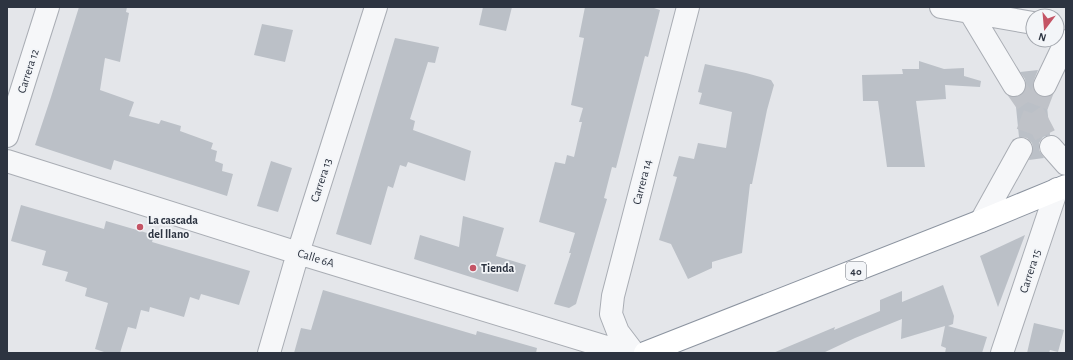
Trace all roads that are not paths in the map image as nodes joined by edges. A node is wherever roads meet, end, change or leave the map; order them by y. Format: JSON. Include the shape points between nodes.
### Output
{"nodes":[{"id":1,"x":48,"y":7,"type":"edge"},
{"id":2,"x":376,"y":7,"type":"edge"},
{"id":3,"x":688,"y":7,"type":"edge"},
{"id":4,"x":941,"y":7,"type":"edge"},
{"id":5,"x":970,"y":12,"type":"junction"},
{"id":6,"x":1025,"y":22,"type":"edge"},
{"id":7,"x":1066,"y":41,"type":"edge"},
{"id":8,"x":1045,"y":84,"type":"tunnel mouth"},
{"id":9,"x":1014,"y":85,"type":"tunnel mouth"},
{"id":10,"x":7,"y":136,"type":"edge"},
{"id":11,"x":1051,"y":147,"type":"tunnel mouth"},
{"id":12,"x":1021,"y":149,"type":"tunnel mouth"},
{"id":13,"x":7,"y":161,"type":"edge"},
{"id":14,"x":1066,"y":164,"type":"edge"},
{"id":15,"x":1062,"y":187,"type":"edge"},
{"id":16,"x":981,"y":221,"type":"junction"},
{"id":17,"x":298,"y":253,"type":"junction"},
{"id":18,"x":269,"y":353,"type":"edge"},
{"id":19,"x":626,"y":353,"type":"edge"},
{"id":20,"x":634,"y":353,"type":"edge"},
{"id":21,"x":645,"y":353,"type":"edge"},
{"id":22,"x":1002,"y":353,"type":"edge"}],
"edges":[{"from":1,"to":10,"type":"street","name":"Carrera 12"},
{"from":2,"to":17,"type":"street","name":"Carrera 13"},
{"from":3,"to":20,"type":"street","name":"Carrera 14","via":[[613,296],[611,314],[618,332]]},
{"from":4,"to":5,"type":"street"},
{"from":5,"to":6,"type":"street"},
{"from":5,"to":9,"type":"street"},
{"from":7,"to":8,"type":"street"},
{"from":11,"to":14,"type":"street"},
{"from":12,"to":16,"type":"street"},
{"from":13,"to":17,"type":"street","name":"Calle 6A"},
{"from":15,"to":16,"type":"highway","number":"40"},
{"from":15,"to":22,"type":"street","name":"Carrera 15"},
{"from":16,"to":21,"type":"highway","number":"40"},
{"from":17,"to":18,"type":"street","name":"Carrera 13"},
{"from":17,"to":19,"type":"street","name":"Calle 6A"}]}
